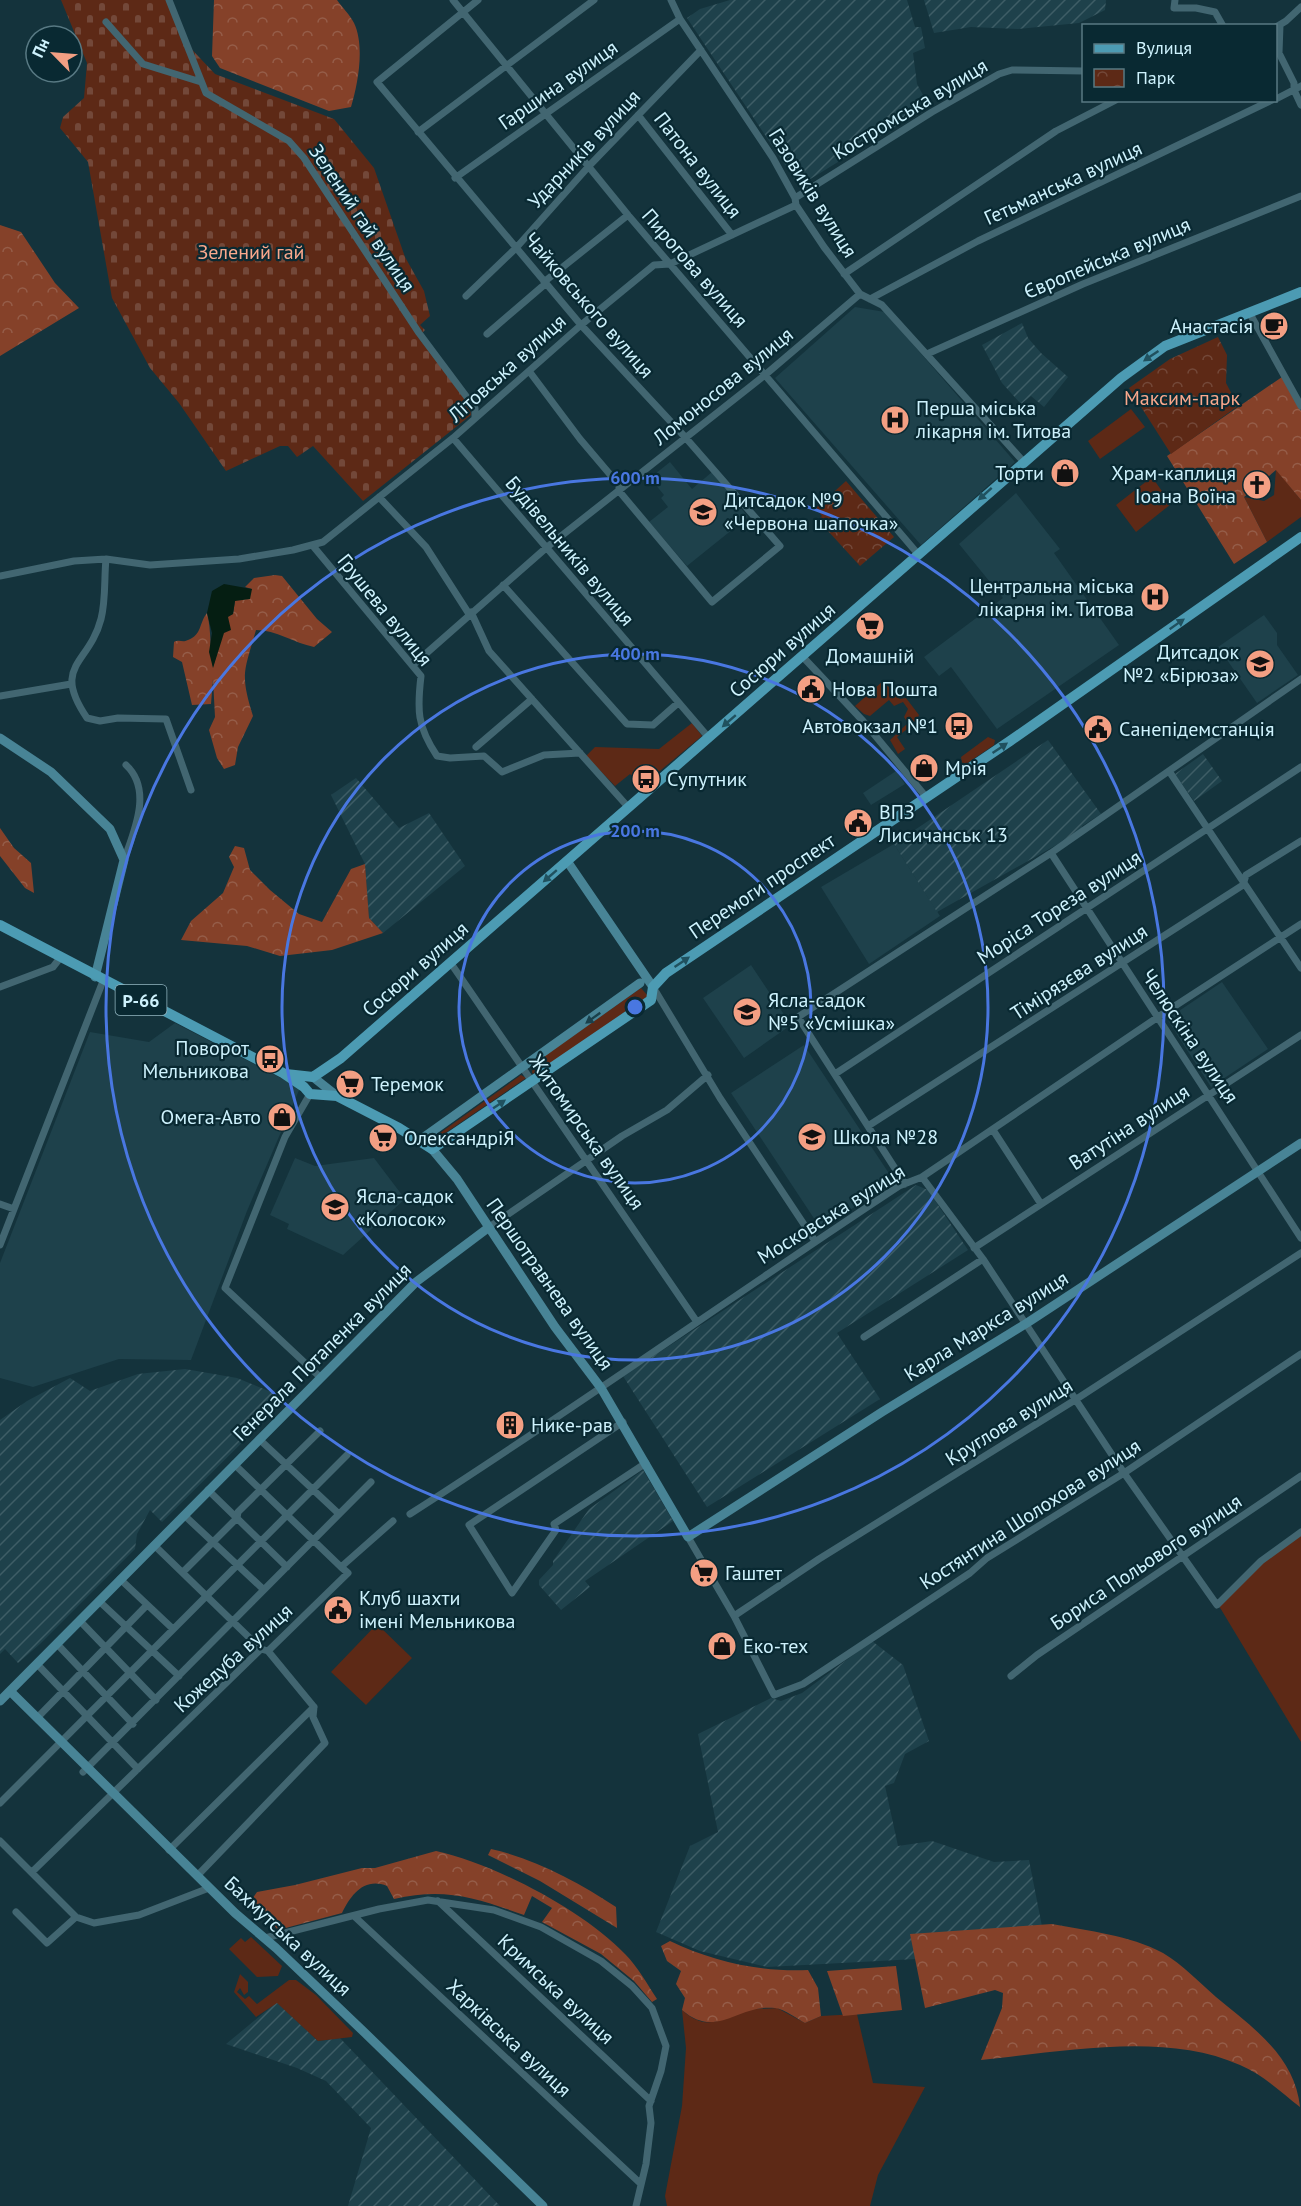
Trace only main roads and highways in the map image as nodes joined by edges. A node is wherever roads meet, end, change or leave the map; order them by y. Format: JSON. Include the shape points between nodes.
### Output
{"nodes":[{"id":1,"x":1301,"y":292,"type":"edge"},
{"id":2,"x":1301,"y":537,"type":"edge"},
{"id":3,"x":0,"y":925,"type":"edge"},
{"id":4,"x":283,"y":1073,"type":"junction"},
{"id":5,"x":432,"y":1149,"type":"joint"}],
"edges":[{"from":1,"to":4,"type":"main road","name":"Сосюри вулиця","number":"Р-66","one_way":true,"via":[[1181,339],[1144,360],[1023,461],[341,1058],[312,1077]]},
{"from":5,"to":2,"type":"main road","name":"Перемоги проспект","one_way":true,"via":[[651,1000],[653,987],[666,973],[927,798]]},
{"from":3,"to":4,"type":"main road","number":"Р-66"},
{"from":4,"to":5,"type":"main road","name":"Першотравнева вулиця","number":"Р-66","via":[[309,1092],[337,1096]]}]}
